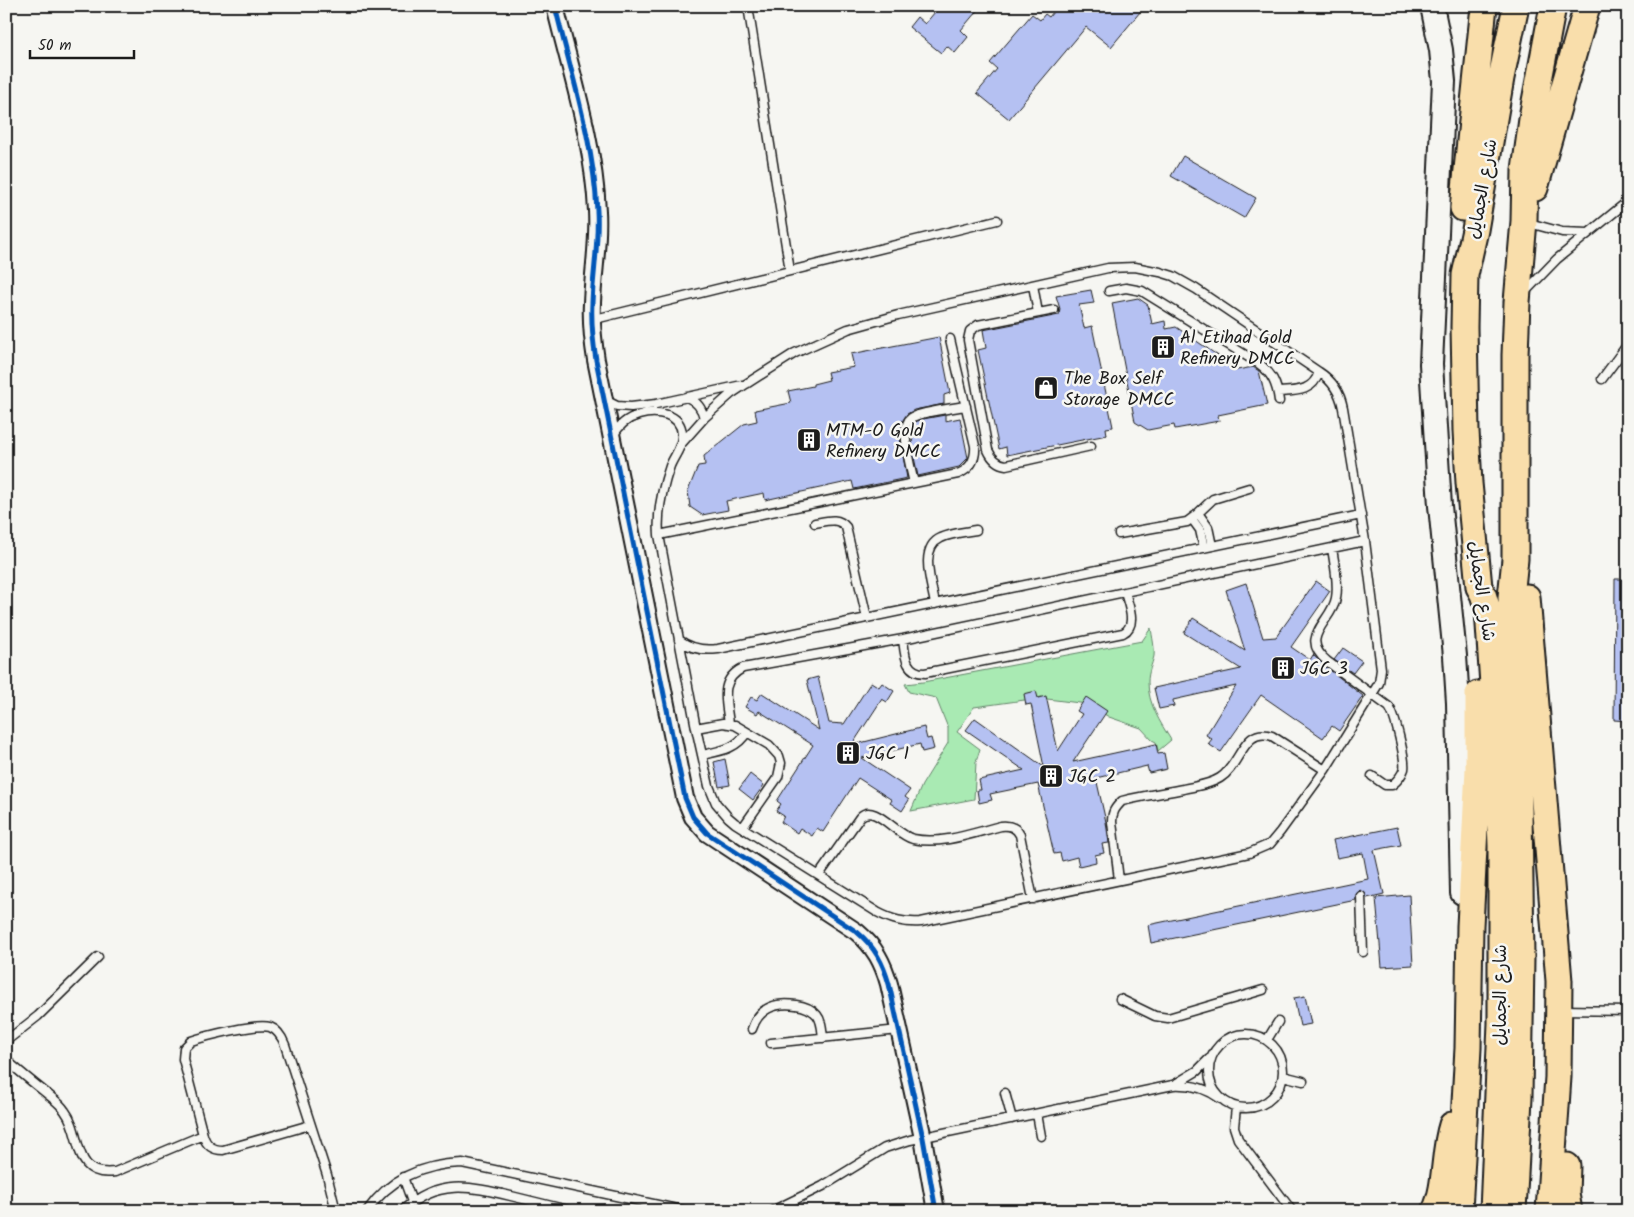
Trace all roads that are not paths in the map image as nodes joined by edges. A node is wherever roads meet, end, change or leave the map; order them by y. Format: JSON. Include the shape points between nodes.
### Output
{"nodes":[{"id":1,"x":554,"y":6,"type":"edge"},
{"id":2,"x":748,"y":6,"type":"edge"},
{"id":3,"x":1432,"y":6,"type":"edge"},
{"id":4,"x":1484,"y":6,"type":"edge"},
{"id":5,"x":1516,"y":6,"type":"edge"},
{"id":6,"x":1553,"y":6,"type":"edge"},
{"id":7,"x":1587,"y":6,"type":"edge"},
{"id":8,"x":1628,"y":202,"type":"edge"},
{"id":9,"x":997,"y":220,"type":"dead end"},
{"id":10,"x":1524,"y":221,"type":"junction"},
{"id":11,"x":1588,"y":233,"type":"junction"},
{"id":12,"x":790,"y":271,"type":"junction"},
{"id":13,"x":1466,"y":275,"type":"junction"},
{"id":14,"x":1033,"y":285,"type":"junction"},
{"id":15,"x":1110,"y":291,"type":"dead end"},
{"id":16,"x":1517,"y":302,"type":"junction"},
{"id":17,"x":1054,"y":310,"type":"dead end"},
{"id":18,"x":1038,"y":313,"type":"junction"},
{"id":19,"x":591,"y":320,"type":"junction"},
{"id":20,"x":950,"y":339,"type":"dead end"},
{"id":21,"x":1628,"y":344,"type":"edge"},
{"id":22,"x":1319,"y":372,"type":"junction"},
{"id":23,"x":1602,"y":379,"type":"dead end"},
{"id":24,"x":746,"y":384,"type":"junction"},
{"id":25,"x":1278,"y":392,"type":"junction"},
{"id":26,"x":686,"y":397,"type":"junction"},
{"id":27,"x":604,"y":400,"type":"junction"},
{"id":28,"x":1280,"y":401,"type":"dead end"},
{"id":29,"x":966,"y":406,"type":"junction"},
{"id":30,"x":648,"y":409,"type":"junction"},
{"id":31,"x":704,"y":418,"type":"junction"},
{"id":32,"x":612,"y":439,"type":"junction"},
{"id":33,"x":680,"y":445,"type":"junction"},
{"id":34,"x":1091,"y":446,"type":"dead end"},
{"id":35,"x":914,"y":483,"type":"junction"},
{"id":36,"x":1250,"y":488,"type":"dead end"},
{"id":37,"x":1198,"y":513,"type":"junction"},
{"id":38,"x":1361,"y":515,"type":"junction"},
{"id":39,"x":1192,"y":519,"type":"junction"},
{"id":40,"x":816,"y":523,"type":"dead end"},
{"id":41,"x":976,"y":530,"type":"dead end"},
{"id":42,"x":659,"y":534,"type":"junction"},
{"id":43,"x":1119,"y":534,"type":"dead end"},
{"id":44,"x":1365,"y":540,"type":"junction"},
{"id":45,"x":1208,"y":547,"type":"junction"},
{"id":46,"x":1332,"y":548,"type":"junction"},
{"id":47,"x":1515,"y":559,"type":"junction"},
{"id":48,"x":1479,"y":587,"type":"junction"},
{"id":49,"x":1125,"y":592,"type":"junction"},
{"id":50,"x":935,"y":604,"type":"junction"},
{"id":51,"x":866,"y":618,"type":"junction"},
{"id":52,"x":903,"y":639,"type":"junction"},
{"id":53,"x":679,"y":640,"type":"junction"},
{"id":54,"x":1374,"y":694,"type":"junction"},
{"id":55,"x":729,"y":723,"type":"junction"},
{"id":56,"x":696,"y":728,"type":"junction"},
{"id":57,"x":747,"y":732,"type":"junction"},
{"id":58,"x":702,"y":755,"type":"junction"},
{"id":59,"x":1325,"y":770,"type":"junction"},
{"id":60,"x":1372,"y":776,"type":"dead end"},
{"id":61,"x":743,"y":827,"type":"junction"},
{"id":62,"x":819,"y":875,"type":"junction"},
{"id":63,"x":1119,"y":880,"type":"junction"},
{"id":64,"x":1361,"y":896,"type":"dead end"},
{"id":65,"x":1033,"y":899,"type":"junction"},
{"id":66,"x":1470,"y":926,"type":"junction"},
{"id":67,"x":1363,"y":952,"type":"dead end"},
{"id":68,"x":98,"y":957,"type":"dead end"},
{"id":69,"x":1263,"y":990,"type":"dead end"},
{"id":70,"x":1120,"y":1000,"type":"dead end"},
{"id":71,"x":1559,"y":1010,"type":"junction"},
{"id":72,"x":1628,"y":1010,"type":"edge"},
{"id":73,"x":1278,"y":1022,"type":"dead end"},
{"id":74,"x":752,"y":1029,"type":"dead end"},
{"id":75,"x":899,"y":1030,"type":"junction"},
{"id":76,"x":823,"y":1038,"type":"junction"},
{"id":77,"x":1267,"y":1040,"type":"junction"},
{"id":78,"x":6,"y":1041,"type":"edge"},
{"id":79,"x":771,"y":1043,"type":"dead end"},
{"id":80,"x":1211,"y":1058,"type":"junction"},
{"id":81,"x":6,"y":1060,"type":"edge"},
{"id":82,"x":1283,"y":1076,"type":"junction"},
{"id":83,"x":1303,"y":1081,"type":"dead end"},
{"id":84,"x":1173,"y":1085,"type":"junction"},
{"id":85,"x":1005,"y":1093,"type":"dead end"},
{"id":86,"x":1466,"y":1094,"type":"junction"},
{"id":87,"x":1221,"y":1099,"type":"junction"},
{"id":88,"x":1236,"y":1107,"type":"junction"},
{"id":89,"x":1556,"y":1108,"type":"junction"},
{"id":90,"x":1037,"y":1114,"type":"junction"},
{"id":91,"x":1012,"y":1119,"type":"junction"},
{"id":92,"x":310,"y":1125,"type":"junction"},
{"id":93,"x":203,"y":1135,"type":"junction"},
{"id":94,"x":1041,"y":1136,"type":"dead end"},
{"id":95,"x":923,"y":1138,"type":"junction"},
{"id":96,"x":403,"y":1177,"type":"junction"},
{"id":97,"x":412,"y":1202,"type":"junction"},
{"id":98,"x":336,"y":1211,"type":"edge"},
{"id":99,"x":367,"y":1211,"type":"edge"},
{"id":100,"x":402,"y":1211,"type":"edge"},
{"id":101,"x":572,"y":1211,"type":"edge"},
{"id":102,"x":686,"y":1211,"type":"edge"},
{"id":103,"x":772,"y":1211,"type":"edge"},
{"id":104,"x":936,"y":1211,"type":"edge"},
{"id":105,"x":1292,"y":1211,"type":"edge"},
{"id":106,"x":1434,"y":1211,"type":"edge"},
{"id":107,"x":1459,"y":1211,"type":"edge"},
{"id":108,"x":1493,"y":1211,"type":"edge"},
{"id":109,"x":1513,"y":1211,"type":"edge"},
{"id":110,"x":1549,"y":1211,"type":"edge"},
{"id":111,"x":1569,"y":1211,"type":"edge"}],
"edges":[{"from":1,"to":19,"type":"street","via":[[594,178],[597,247]]},
{"from":2,"to":12,"type":"lane"},
{"from":3,"to":66,"type":"main road","via":[[1444,81],[1431,355],[1432,402],[1456,675],[1461,886]]},
{"from":4,"to":13,"type":"main road","via":[[1464,207]]},
{"from":5,"to":13,"type":"main road","name":"شارع الجمايل"},
{"from":6,"to":10,"type":"main road","name":"شارع الجمايل","via":[[1528,141]]},
{"from":7,"to":10,"type":"main road"},
{"from":8,"to":11,"type":"lane"},
{"from":9,"to":12,"type":"lane"},
{"from":10,"to":11,"type":"lane","via":[[1549,230]]},
{"from":10,"to":16,"type":"main road","name":"شارع الجمايل"},
{"from":11,"to":16,"type":"lane","via":[[1543,272]]},
{"from":12,"to":19,"type":"lane"},
{"from":13,"to":48,"type":"main road","name":"شارع الجمايل","via":[[1466,431]]},
{"from":14,"to":18,"type":"lane"},
{"from":14,"to":22,"type":"lane","via":[[1121,267],[1160,272],[1196,290]]},
{"from":14,"to":24,"type":"lane","via":[[875,320],[848,329],[795,353]]},
{"from":15,"to":25,"type":"lane","via":[[1126,288],[1149,295],[1266,368]]},
{"from":16,"to":47,"type":"main road","name":"شارع الجمايل"},
{"from":17,"to":18,"type":"lane"},
{"from":18,"to":34,"type":"lane","via":[[978,325],[968,336],[990,455],[997,462],[1006,464]]},
{"from":19,"to":27,"type":"street"},
{"from":20,"to":29,"type":"lane"},
{"from":21,"to":23,"type":"lane"},
{"from":22,"to":25,"type":"lane","via":[[1307,388]]},
{"from":22,"to":38,"type":"lane","via":[[1333,383],[1341,399]]},
{"from":24,"to":26,"type":"lane"},
{"from":24,"to":31,"type":"lane"},
{"from":25,"to":28,"type":"lane"},
{"from":26,"to":30,"type":"lane"},
{"from":26,"to":31,"type":"lane","via":[[696,403]]},
{"from":27,"to":30,"type":"lane","via":[[617,406]]},
{"from":27,"to":32,"type":"street"},
{"from":29,"to":35,"type":"lane","via":[[976,452],[972,463],[964,472]]},
{"from":29,"to":35,"type":"lane","via":[[909,420],[906,433]]},
{"from":30,"to":32,"type":"lane","via":[[622,423]]},
{"from":30,"to":33,"type":"lane","via":[[674,418],[681,428]]},
{"from":31,"to":33,"type":"lane"},
{"from":32,"to":75,"type":"street","via":[[688,808],[707,833],[867,940],[886,972]]},
{"from":33,"to":42,"type":"lane","via":[[664,482]]},
{"from":35,"to":42,"type":"lane"},
{"from":36,"to":37,"type":"lane","via":[[1212,499]]},
{"from":37,"to":39,"type":"lane"},
{"from":37,"to":45,"type":"lane","via":[[1208,527]]},
{"from":38,"to":44,"type":"lane"},
{"from":38,"to":45,"type":"lane"},
{"from":39,"to":43,"type":"lane"},
{"from":39,"to":45,"type":"lane"},
{"from":40,"to":51,"type":"lane","via":[[836,520],[846,527]]},
{"from":41,"to":50,"type":"lane","via":[[941,538],[931,546],[927,559]]},
{"from":42,"to":53,"type":"lane"},
{"from":44,"to":46,"type":"lane"},
{"from":44,"to":54,"type":"lane","via":[[1381,669]]},
{"from":45,"to":50,"type":"lane"},
{"from":46,"to":49,"type":"lane"},
{"from":46,"to":54,"type":"lane","via":[[1337,594],[1334,607],[1318,631],[1316,648],[1323,658]]},
{"from":47,"to":71,"type":"main road","via":[[1522,572],[1527,596],[1557,948]]},
{"from":47,"to":109,"type":"main road","name":"شارع الجمايل","via":[[1511,597],[1520,819],[1521,957]]},
{"from":48,"to":66,"type":"main road","via":[[1475,614],[1478,770]]},
{"from":48,"to":108,"type":"main road","name":"شارع الجمايل","via":[[1488,610],[1498,745],[1501,846],[1501,1023]]},
{"from":49,"to":52,"type":"lane"},
{"from":49,"to":52,"type":"lane","via":[[1131,621],[1123,633],[925,673],[910,668]]},
{"from":50,"to":51,"type":"lane"},
{"from":51,"to":53,"type":"lane","via":[[718,649],[701,650]]},
{"from":52,"to":55,"type":"lane","via":[[743,668],[730,678],[726,686]]},
{"from":53,"to":56,"type":"lane"},
{"from":54,"to":59,"type":"lane"},
{"from":54,"to":60,"type":"lane","via":[[1392,711],[1404,762],[1402,774],[1392,785]]},
{"from":55,"to":56,"type":"lane"},
{"from":55,"to":57,"type":"lane"},
{"from":56,"to":58,"type":"lane"},
{"from":57,"to":58,"type":"lane","via":[[733,747]]},
{"from":57,"to":61,"type":"lane","via":[[775,750],[781,763],[778,776]]},
{"from":58,"to":61,"type":"lane","via":[[716,803]]},
{"from":59,"to":63,"type":"lane","via":[[1280,832],[1263,848]]},
{"from":59,"to":63,"type":"lane","via":[[1272,736],[1257,734],[1246,744],[1230,770],[1218,780],[1122,801],[1112,814]]},
{"from":61,"to":62,"type":"lane"},
{"from":62,"to":65,"type":"lane","via":[[885,916],[902,922],[921,922]]},
{"from":62,"to":65,"type":"lane","via":[[867,813],[878,816],[905,836],[924,840],[939,841],[1010,826],[1020,835]]},
{"from":63,"to":65,"type":"lane"},
{"from":64,"to":67,"type":"lane"},
{"from":66,"to":86,"type":"main road"},
{"from":68,"to":78,"type":"lane","via":[[38,1016]]},
{"from":69,"to":70,"type":"lane","via":[[1168,1018],[1155,1016]]},
{"from":71,"to":72,"type":"lane"},
{"from":71,"to":89,"type":"main road"},
{"from":73,"to":77,"type":"lane"},
{"from":74,"to":76,"type":"lane","via":[[764,1010],[785,1003],[806,1006],[816,1014]]},
{"from":75,"to":76,"type":"lane"},
{"from":75,"to":95,"type":"street"},
{"from":76,"to":79,"type":"lane"},
{"from":77,"to":80,"type":"lane","via":[[1239,1034],[1222,1042]]},
{"from":77,"to":82,"type":"lane","via":[[1282,1060]]},
{"from":80,"to":84,"type":"lane"},
{"from":80,"to":87,"type":"lane","via":[[1211,1084]]},
{"from":81,"to":93,"type":"lane","via":[[66,1112],[82,1159],[100,1172],[115,1172]]},
{"from":82,"to":83,"type":"lane"},
{"from":82,"to":88,"type":"lane","via":[[1281,1085],[1270,1100],[1254,1108]]},
{"from":84,"to":87,"type":"lane","via":[[1198,1087]]},
{"from":84,"to":90,"type":"lane"},
{"from":85,"to":91,"type":"lane"},
{"from":86,"to":106,"type":"main road","via":[[1449,1133],[1440,1194]]},
{"from":86,"to":107,"type":"main road"},
{"from":87,"to":88,"type":"lane"},
{"from":88,"to":105,"type":"lane","via":[[1234,1127],[1238,1139]]},
{"from":89,"to":110,"type":"main road"},
{"from":89,"to":111,"type":"main road","via":[[1566,1145]]},
{"from":90,"to":91,"type":"lane"},
{"from":90,"to":94,"type":"lane"},
{"from":91,"to":95,"type":"lane"},
{"from":92,"to":93,"type":"lane","via":[[223,1150],[212,1148]]},
{"from":92,"to":93,"type":"lane","via":[[283,1039],[274,1029],[255,1026],[196,1039],[184,1048],[183,1059]]},
{"from":92,"to":98,"type":"lane"},
{"from":95,"to":103,"type":"lane","via":[[886,1148],[823,1186]]},
{"from":95,"to":104,"type":"street"},
{"from":96,"to":97,"type":"lane"},
{"from":96,"to":99,"type":"lane","via":[[379,1196]]},
{"from":96,"to":102,"type":"lane","via":[[432,1166],[462,1164]]},
{"from":97,"to":100,"type":"lane"},
{"from":97,"to":101,"type":"lane","via":[[433,1191],[468,1187]]}]}
